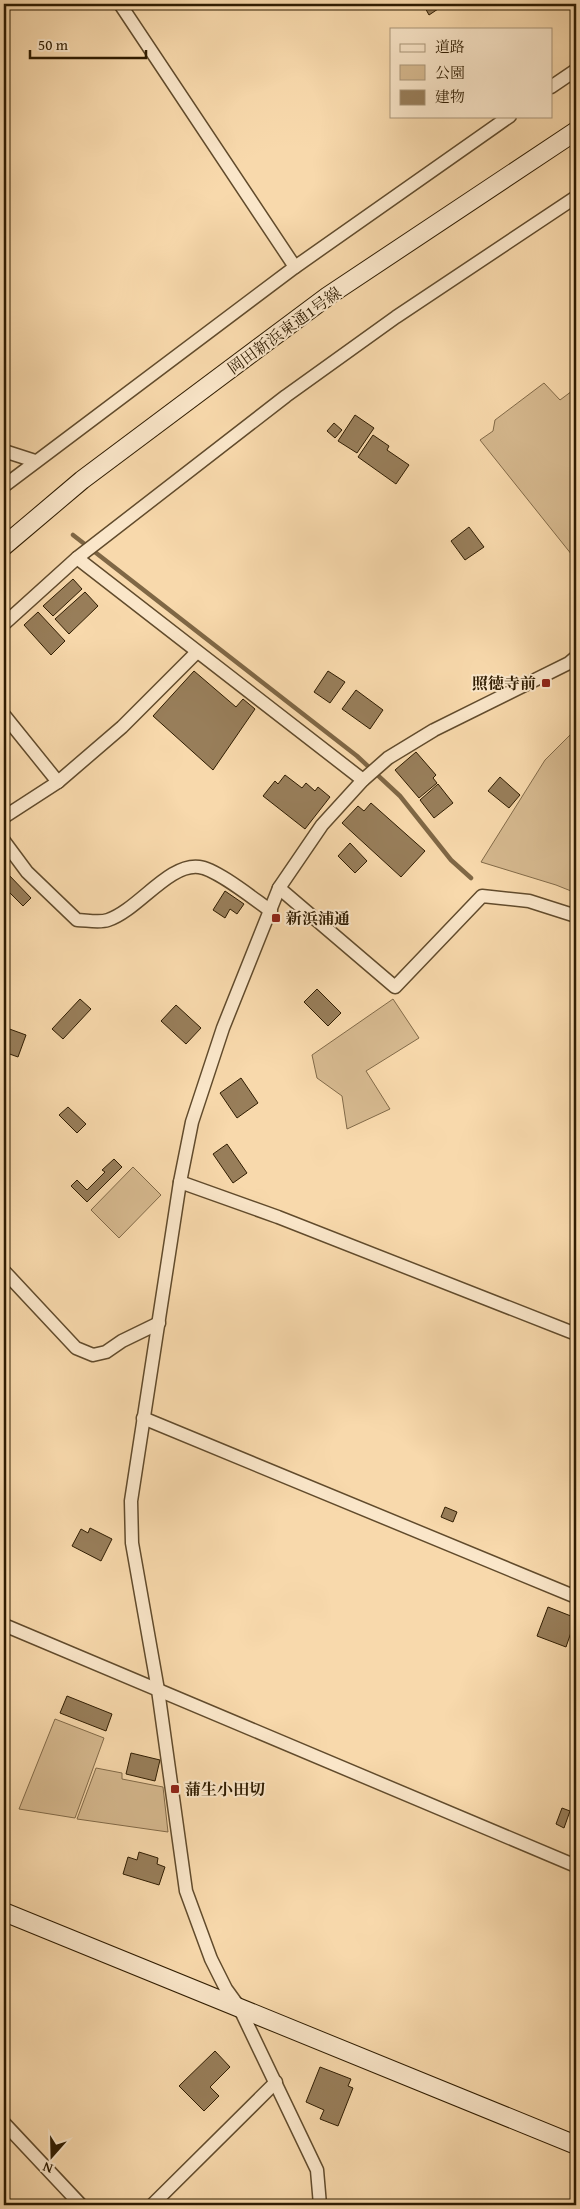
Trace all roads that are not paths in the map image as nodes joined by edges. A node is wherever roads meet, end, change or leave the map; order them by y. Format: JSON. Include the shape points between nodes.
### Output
{"nodes":[{"id":1,"x":120,"y":4,"type":"edge"},
{"id":2,"x":576,"y":70,"type":"edge"},
{"id":3,"x":552,"y":86,"type":"edge"},
{"id":4,"x":507,"y":118,"type":"edge"},
{"id":5,"x":576,"y":131,"type":"edge"},
{"id":6,"x":576,"y":197,"type":"edge"},
{"id":7,"x":295,"y":267,"type":"junction"},
{"id":8,"x":4,"y":451,"type":"edge"},
{"id":9,"x":35,"y":461,"type":"junction"},
{"id":10,"x":4,"y":486,"type":"edge"},
{"id":11,"x":4,"y":546,"type":"edge"},
{"id":12,"x":81,"y":556,"type":"junction"},
{"id":13,"x":4,"y":624,"type":"edge"},
{"id":14,"x":197,"y":652,"type":"junction"},
{"id":15,"x":576,"y":657,"type":"edge"},
{"id":16,"x":4,"y":715,"type":"edge"},
{"id":17,"x":365,"y":778,"type":"junction"},
{"id":18,"x":58,"y":782,"type":"junction"},
{"id":19,"x":4,"y":817,"type":"edge"},
{"id":20,"x":4,"y":841,"type":"edge"},
{"id":21,"x":279,"y":888,"type":"junction"},
{"id":22,"x":271,"y":911,"type":"junction"},
{"id":23,"x":576,"y":916,"type":"edge"},
{"id":24,"x":180,"y":1182,"type":"junction"},
{"id":25,"x":4,"y":1271,"type":"edge"},
{"id":26,"x":159,"y":1323,"type":"junction"},
{"id":27,"x":576,"y":1334,"type":"edge"},
{"id":28,"x":143,"y":1418,"type":"junction"},
{"id":29,"x":576,"y":1597,"type":"edge"},
{"id":30,"x":4,"y":1625,"type":"edge"},
{"id":31,"x":158,"y":1690,"type":"junction"},
{"id":32,"x":576,"y":1866,"type":"edge"},
{"id":33,"x":4,"y":1912,"type":"edge"},
{"id":34,"x":239,"y":2007,"type":"junction"},
{"id":35,"x":276,"y":2082,"type":"junction"},
{"id":36,"x":4,"y":2124,"type":"edge"},
{"id":37,"x":576,"y":2145,"type":"edge"},
{"id":38,"x":82,"y":2205,"type":"edge"},
{"id":39,"x":152,"y":2205,"type":"edge"},
{"id":40,"x":320,"y":2205,"type":"edge"}],
"edges":[{"from":1,"to":7,"type":"street"},
{"from":2,"to":3,"type":"street"},
{"from":4,"to":7,"type":"street"},
{"from":5,"to":11,"type":"street","name":"岡田新浜東通1号線","via":[[328,296],[82,480]]},
{"from":6,"to":12,"type":"street","via":[[396,317],[286,396]]},
{"from":7,"to":9,"type":"street"},
{"from":8,"to":9,"type":"street"},
{"from":9,"to":10,"type":"street"},
{"from":12,"to":13,"type":"street"},
{"from":12,"to":14,"type":"street"},
{"from":14,"to":17,"type":"street"},
{"from":14,"to":18,"type":"street","via":[[122,727]]},
{"from":15,"to":17,"type":"street","via":[[434,730],[382,763]]},
{"from":16,"to":18,"type":"street"},
{"from":17,"to":21,"type":"street","via":[[322,825]]},
{"from":18,"to":19,"type":"street"},
{"from":20,"to":22,"type":"street","via":[[27,872],[77,920],[105,921],[124,913],[185,867],[201,867],[223,878]]},
{"from":21,"to":22,"type":"street"},
{"from":21,"to":23,"type":"street","via":[[395,987],[482,896],[529,901]]},
{"from":22,"to":24,"type":"street","via":[[223,1028],[192,1122]]},
{"from":24,"to":26,"type":"street"},
{"from":24,"to":27,"type":"street"},
{"from":25,"to":26,"type":"street","via":[[76,1348],[93,1355],[106,1352],[122,1340]]},
{"from":26,"to":28,"type":"street"},
{"from":28,"to":29,"type":"street"},
{"from":28,"to":31,"type":"street","via":[[131,1500],[132,1543]]},
{"from":30,"to":31,"type":"street"},
{"from":31,"to":32,"type":"street"},
{"from":31,"to":34,"type":"street","via":[[186,1891],[211,1959],[226,1990]]},
{"from":33,"to":34,"type":"street"},
{"from":34,"to":35,"type":"street"},
{"from":34,"to":37,"type":"street"},
{"from":35,"to":39,"type":"street"},
{"from":35,"to":40,"type":"street","via":[[317,2170]]},
{"from":36,"to":38,"type":"street"}]}
